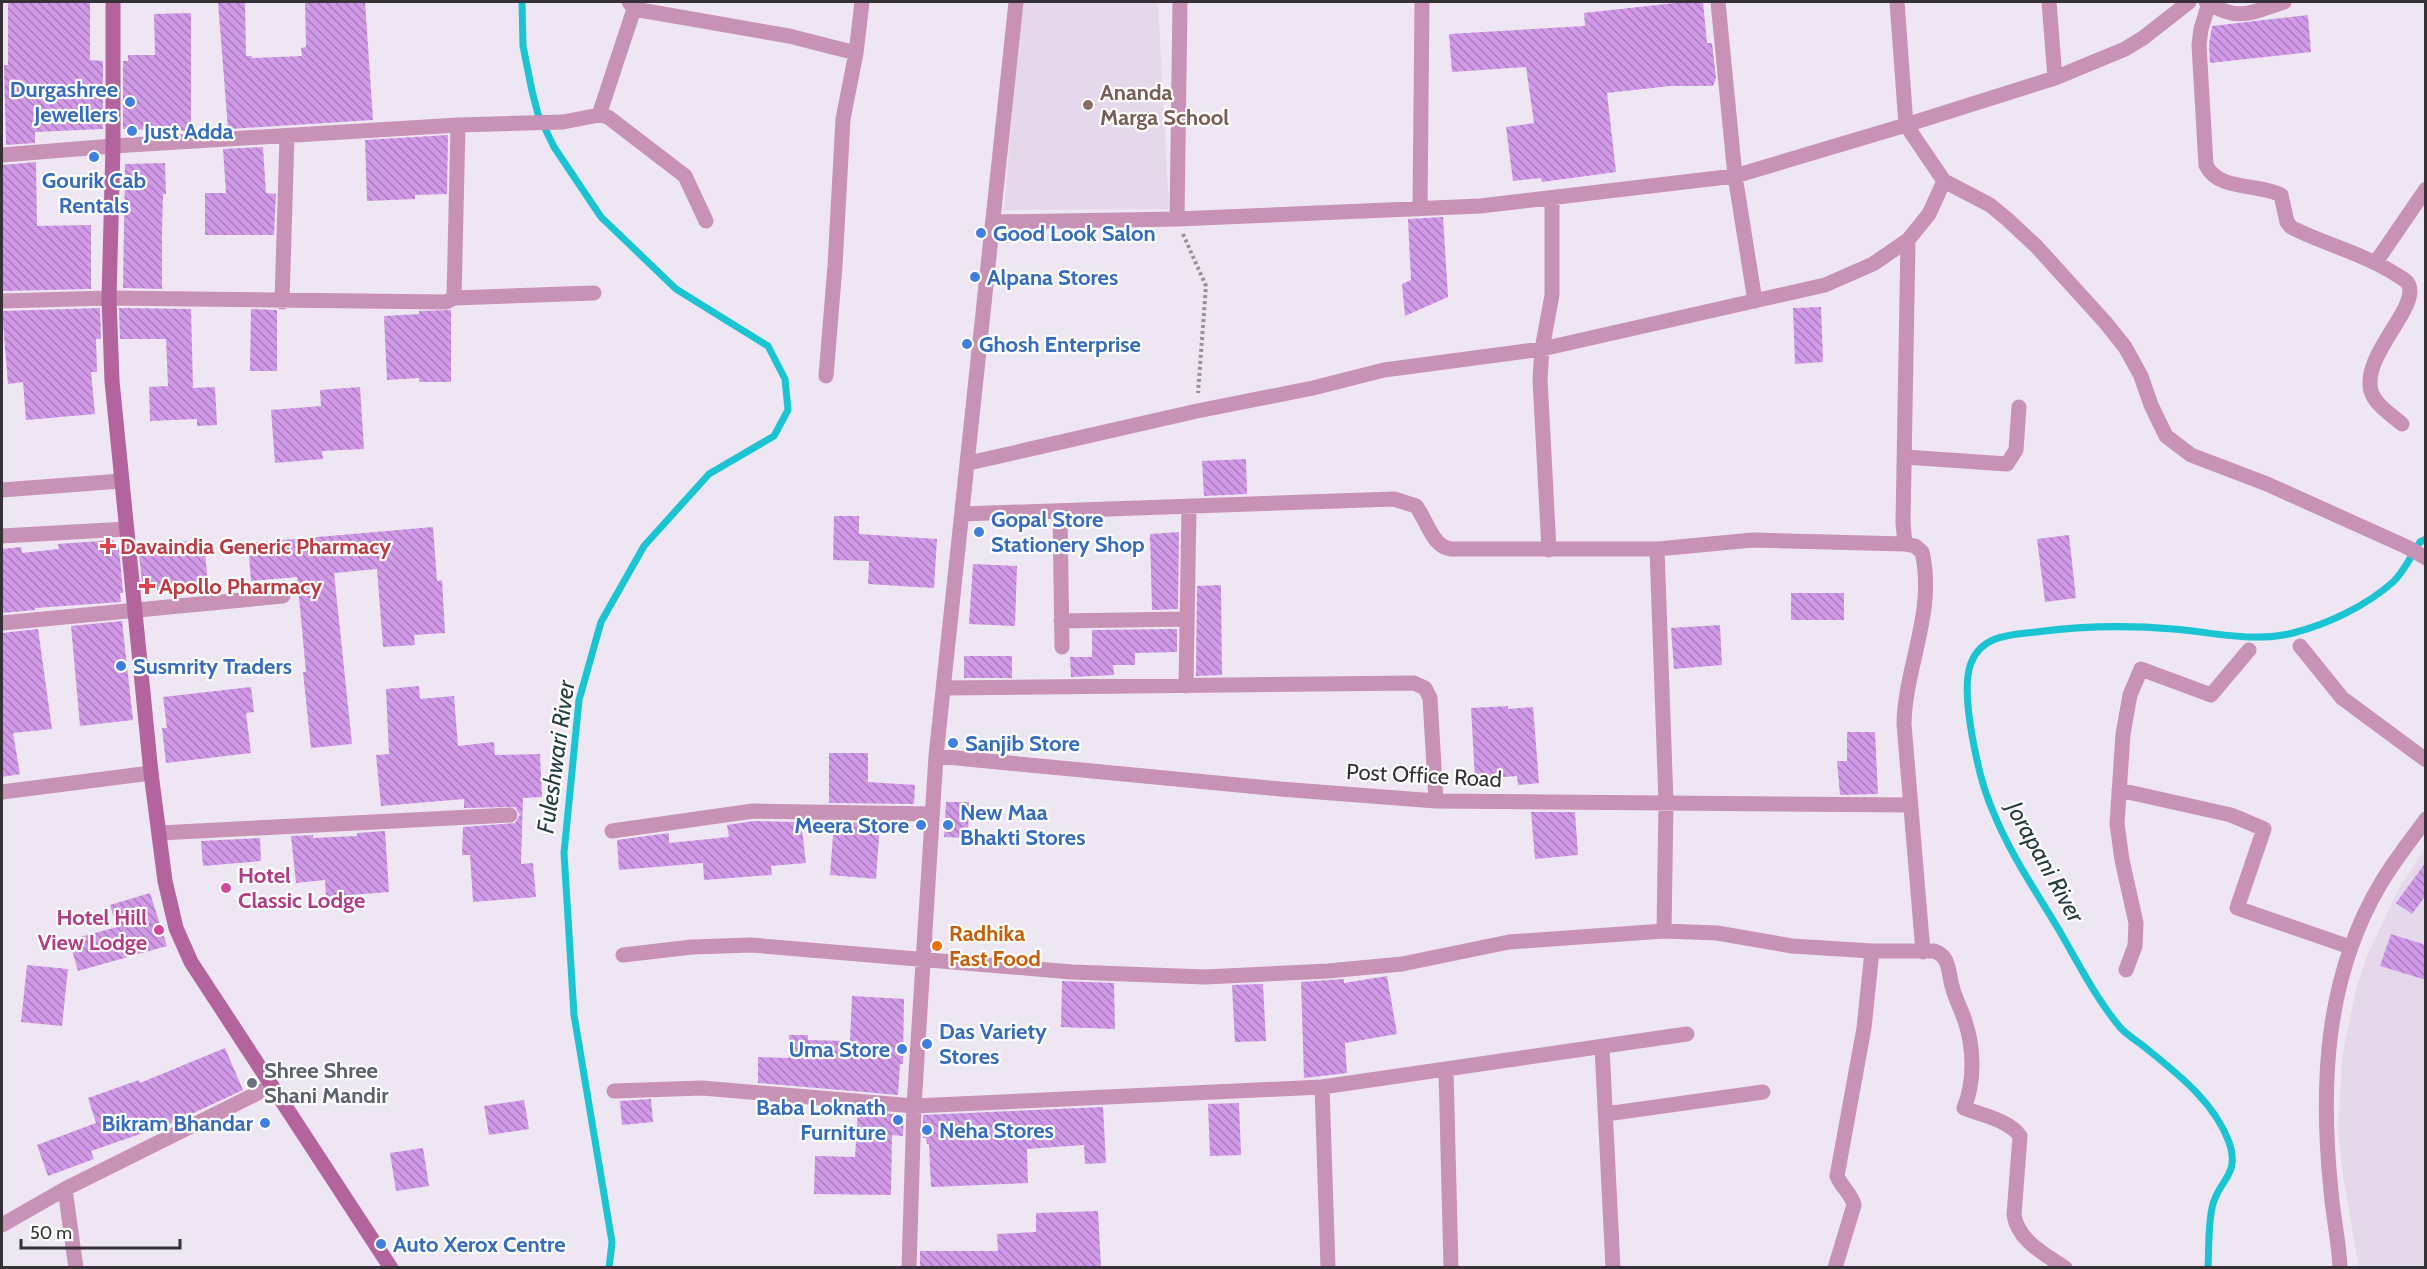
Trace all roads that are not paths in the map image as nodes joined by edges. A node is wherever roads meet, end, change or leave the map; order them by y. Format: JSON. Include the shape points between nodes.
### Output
{"nodes":[{"id":1,"x":113,"y":2,"type":"edge"},
{"id":2,"x":862,"y":2,"type":"edge"},
{"id":3,"x":1016,"y":2,"type":"edge"},
{"id":4,"x":1180,"y":2,"type":"edge"},
{"id":5,"x":1422,"y":2,"type":"edge"},
{"id":6,"x":1718,"y":2,"type":"edge"},
{"id":7,"x":1897,"y":2,"type":"edge"},
{"id":8,"x":2049,"y":2,"type":"edge"},
{"id":9,"x":2189,"y":2,"type":"edge"},
{"id":10,"x":2207,"y":2,"type":"edge"},
{"id":11,"x":2284,"y":2,"type":"edge"},
{"id":12,"x":631,"y":5,"type":"edge"},
{"id":13,"x":856,"y":53,"type":"junction"},
{"id":14,"x":2055,"y":78,"type":"junction"},
{"id":15,"x":599,"y":115,"type":"junction"},
{"id":16,"x":458,"y":125,"type":"junction"},
{"id":17,"x":1906,"y":125,"type":"junction"},
{"id":18,"x":287,"y":136,"type":"junction"},
{"id":19,"x":113,"y":146,"type":"junction"},
{"id":20,"x":2,"y":155,"type":"edge"},
{"id":21,"x":1735,"y":176,"type":"junction"},
{"id":22,"x":1944,"y":181,"type":"junction"},
{"id":23,"x":2426,"y":189,"type":"edge"},
{"id":24,"x":1552,"y":198,"type":"junction"},
{"id":25,"x":1420,"y":208,"type":"junction"},
{"id":26,"x":1177,"y":219,"type":"junction"},
{"id":27,"x":706,"y":221,"type":"dead end"},
{"id":28,"x":994,"y":222,"type":"junction"},
{"id":29,"x":1908,"y":240,"type":"junction"},
{"id":30,"x":2376,"y":262,"type":"junction"},
{"id":31,"x":594,"y":293,"type":"dead end"},
{"id":32,"x":109,"y":298,"type":"junction"},
{"id":33,"x":454,"y":298,"type":"junction"},
{"id":34,"x":2,"y":301,"type":"edge"},
{"id":35,"x":1755,"y":301,"type":"junction"},
{"id":36,"x":282,"y":302,"type":"junction"},
{"id":37,"x":1542,"y":349,"type":"junction"},
{"id":38,"x":826,"y":376,"type":"dead end"},
{"id":39,"x":2019,"y":407,"type":"dead end"},
{"id":40,"x":2402,"y":424,"type":"dead end"},
{"id":41,"x":1905,"y":457,"type":"junction"},
{"id":42,"x":969,"y":463,"type":"junction"},
{"id":43,"x":121,"y":481,"type":"junction"},
{"id":44,"x":2,"y":490,"type":"edge"},
{"id":45,"x":1189,"y":506,"type":"junction"},
{"id":46,"x":1060,"y":511,"type":"junction"},
{"id":47,"x":963,"y":514,"type":"junction"},
{"id":48,"x":126,"y":529,"type":"junction"},
{"id":49,"x":2,"y":536,"type":"edge"},
{"id":50,"x":1905,"y":544,"type":"junction"},
{"id":51,"x":1657,"y":549,"type":"junction"},
{"id":52,"x":1549,"y":550,"type":"junction"},
{"id":53,"x":2426,"y":558,"type":"edge"},
{"id":54,"x":283,"y":596,"type":"dead end"},
{"id":55,"x":134,"y":609,"type":"junction"},
{"id":56,"x":1187,"y":619,"type":"junction"},
{"id":57,"x":1061,"y":621,"type":"junction"},
{"id":58,"x":2,"y":623,"type":"edge"},
{"id":59,"x":1062,"y":646,"type":"dead end"},
{"id":60,"x":2300,"y":646,"type":"dead end"},
{"id":61,"x":2249,"y":650,"type":"dead end"},
{"id":62,"x":1186,"y":686,"type":"junction"},
{"id":63,"x":944,"y":688,"type":"junction"},
{"id":64,"x":936,"y":756,"type":"junction"},
{"id":65,"x":2426,"y":760,"type":"edge"},
{"id":66,"x":152,"y":773,"type":"junction"},
{"id":67,"x":2119,"y":790,"type":"junction"},
{"id":68,"x":2,"y":792,"type":"edge"},
{"id":69,"x":1436,"y":801,"type":"junction"},
{"id":70,"x":1666,"y":802,"type":"junction"},
{"id":71,"x":1911,"y":805,"type":"junction"},
{"id":72,"x":932,"y":814,"type":"junction"},
{"id":73,"x":510,"y":815,"type":"dead end"},
{"id":74,"x":2426,"y":819,"type":"edge"},
{"id":75,"x":612,"y":831,"type":"dead end"},
{"id":76,"x":159,"y":833,"type":"junction"},
{"id":77,"x":1664,"y":931,"type":"junction"},
{"id":78,"x":2350,"y":947,"type":"junction"},
{"id":79,"x":1872,"y":951,"type":"junction"},
{"id":80,"x":1923,"y":952,"type":"junction"},
{"id":81,"x":623,"y":955,"type":"dead end"},
{"id":82,"x":923,"y":959,"type":"junction"},
{"id":83,"x":2126,"y":970,"type":"dead end"},
{"id":84,"x":1687,"y":1034,"type":"dead end"},
{"id":85,"x":1602,"y":1047,"type":"junction"},
{"id":86,"x":1446,"y":1070,"type":"junction"},
{"id":87,"x":272,"y":1086,"type":"junction"},
{"id":88,"x":1322,"y":1087,"type":"junction"},
{"id":89,"x":614,"y":1091,"type":"dead end"},
{"id":90,"x":1763,"y":1092,"type":"dead end"},
{"id":91,"x":914,"y":1106,"type":"junction"},
{"id":92,"x":1606,"y":1114,"type":"junction"},
{"id":93,"x":65,"y":1190,"type":"junction"},
{"id":94,"x":2,"y":1225,"type":"edge"},
{"id":95,"x":2042,"y":1260,"type":"edge"},
{"id":96,"x":76,"y":1268,"type":"edge"},
{"id":97,"x":391,"y":1268,"type":"edge"},
{"id":98,"x":909,"y":1268,"type":"edge"},
{"id":99,"x":1328,"y":1268,"type":"edge"},
{"id":100,"x":1451,"y":1268,"type":"edge"},
{"id":101,"x":1613,"y":1268,"type":"edge"},
{"id":102,"x":1835,"y":1268,"type":"edge"},
{"id":103,"x":2065,"y":1268,"type":"edge"},
{"id":104,"x":2340,"y":1268,"type":"edge"}],
"edges":[{"from":1,"to":19,"type":"main road"},
{"from":2,"to":13,"type":"street"},
{"from":3,"to":28,"type":"street"},
{"from":4,"to":26,"type":"street"},
{"from":5,"to":25,"type":"street"},
{"from":6,"to":21,"type":"street"},
{"from":7,"to":17,"type":"street"},
{"from":8,"to":14,"type":"street"},
{"from":9,"to":14,"type":"street","via":[[2126,49]]},
{"from":10,"to":11,"type":"street","via":[[2224,13],[2243,14]]},
{"from":10,"to":30,"type":"street","via":[[2199,45],[2206,165],[2210,175],[2220,181],[2272,190],[2281,195],[2291,227]]},
{"from":12,"to":13,"type":"street"},
{"from":12,"to":15,"type":"street"},
{"from":13,"to":38,"type":"street","via":[[843,119]]},
{"from":14,"to":17,"type":"street"},
{"from":15,"to":16,"type":"street","via":[[563,122]]},
{"from":15,"to":27,"type":"street","via":[[608,117],[684,176]]},
{"from":16,"to":18,"type":"street"},
{"from":16,"to":33,"type":"street"},
{"from":17,"to":21,"type":"street"},
{"from":17,"to":22,"type":"street"},
{"from":18,"to":19,"type":"street"},
{"from":18,"to":36,"type":"street"},
{"from":19,"to":20,"type":"street"},
{"from":19,"to":32,"type":"main road"},
{"from":21,"to":24,"type":"street"},
{"from":21,"to":35,"type":"street"},
{"from":22,"to":29,"type":"street","via":[[1929,214]]},
{"from":22,"to":53,"type":"street","via":[[1990,205],[2007,219],[2105,322],[2141,376],[2166,436],[2191,455],[2267,484]]},
{"from":23,"to":30,"type":"street"},
{"from":24,"to":25,"type":"street"},
{"from":24,"to":37,"type":"street","via":[[1552,296]]},
{"from":25,"to":26,"type":"street"},
{"from":26,"to":28,"type":"street"},
{"from":28,"to":42,"type":"street"},
{"from":29,"to":35,"type":"street","via":[[1873,264],[1826,285]]},
{"from":29,"to":41,"type":"street"},
{"from":30,"to":40,"type":"street","via":[[2406,281],[2412,290],[2410,302],[2377,355],[2371,374],[2371,390],[2377,402]]},
{"from":31,"to":33,"type":"street"},
{"from":32,"to":34,"type":"street"},
{"from":32,"to":36,"type":"street"},
{"from":32,"to":43,"type":"main road"},
{"from":33,"to":36,"type":"street","via":[[446,302]]},
{"from":35,"to":37,"type":"street"},
{"from":37,"to":42,"type":"street","via":[[1384,370]]},
{"from":37,"to":52,"type":"street","via":[[1540,379]]},
{"from":39,"to":41,"type":"street","via":[[2016,450],[2007,464]]},
{"from":41,"to":50,"type":"street"},
{"from":42,"to":47,"type":"street"},
{"from":43,"to":44,"type":"street"},
{"from":43,"to":48,"type":"main road"},
{"from":45,"to":46,"type":"street"},
{"from":45,"to":52,"type":"street","via":[[1394,499],[1416,506],[1445,548]]},
{"from":45,"to":56,"type":"street"},
{"from":46,"to":47,"type":"street"},
{"from":46,"to":57,"type":"street"},
{"from":47,"to":63,"type":"street"},
{"from":48,"to":49,"type":"street"},
{"from":48,"to":55,"type":"main road"},
{"from":50,"to":51,"type":"street","via":[[1754,540]]},
{"from":50,"to":71,"type":"street","via":[[1922,552],[1925,565],[1920,640],[1904,709]]},
{"from":51,"to":52,"type":"street"},
{"from":51,"to":70,"type":"street"},
{"from":54,"to":55,"type":"street"},
{"from":55,"to":58,"type":"street"},
{"from":55,"to":66,"type":"main road"},
{"from":56,"to":57,"type":"street"},
{"from":56,"to":62,"type":"street"},
{"from":57,"to":59,"type":"street"},
{"from":60,"to":65,"type":"street","via":[[2342,698]]},
{"from":61,"to":67,"type":"street","via":[[2211,695],[2141,669],[2130,695]]},
{"from":62,"to":63,"type":"street"},
{"from":62,"to":69,"type":"street","via":[[1414,683],[1425,688],[1430,699]]},
{"from":63,"to":64,"type":"street"},
{"from":64,"to":69,"type":"street","name":"Post Office Road"},
{"from":64,"to":72,"type":"street"},
{"from":66,"to":68,"type":"street"},
{"from":66,"to":76,"type":"main road"},
{"from":67,"to":78,"type":"street","via":[[2231,815],[2264,829],[2237,908]]},
{"from":67,"to":83,"type":"street","via":[[2117,824],[2136,923],[2135,946]]},
{"from":69,"to":70,"type":"street","name":"Post Office Road"},
{"from":70,"to":71,"type":"street","name":"Post Office Road"},
{"from":70,"to":77,"type":"street"},
{"from":71,"to":80,"type":"street"},
{"from":72,"to":75,"type":"street","via":[[753,811]]},
{"from":72,"to":82,"type":"street"},
{"from":73,"to":76,"type":"street"},
{"from":74,"to":78,"type":"street","via":[[2381,884]]},
{"from":76,"to":87,"type":"main road","via":[[170,906],[182,944]]},
{"from":77,"to":79,"type":"street","via":[[1717,933],[1792,946]]},
{"from":77,"to":82,"type":"street","via":[[1509,942],[1402,964],[1205,977],[1072,972]]},
{"from":78,"to":104,"type":"street","via":[[2329,1032],[2325,1093]]},
{"from":79,"to":80,"type":"street"},
{"from":79,"to":102,"type":"street","via":[[1864,1028],[1837,1176],[1854,1205]]},
{"from":80,"to":95,"type":"street","via":[[1934,951],[1945,958],[1966,1022],[1972,1071],[1964,1108],[2007,1125],[2020,1136],[2016,1228]]},
{"from":81,"to":82,"type":"street","via":[[751,945]]},
{"from":82,"to":91,"type":"street"},
{"from":84,"to":85,"type":"street"},
{"from":85,"to":86,"type":"street"},
{"from":85,"to":92,"type":"street"},
{"from":86,"to":88,"type":"street"},
{"from":86,"to":100,"type":"street"},
{"from":87,"to":93,"type":"street"},
{"from":87,"to":97,"type":"main road"},
{"from":88,"to":91,"type":"street"},
{"from":88,"to":99,"type":"street"},
{"from":89,"to":91,"type":"street","via":[[702,1088]]},
{"from":90,"to":92,"type":"street"},
{"from":91,"to":98,"type":"street"},
{"from":92,"to":101,"type":"street"},
{"from":93,"to":94,"type":"street"},
{"from":93,"to":96,"type":"street"},
{"from":95,"to":103,"type":"street"}]}
